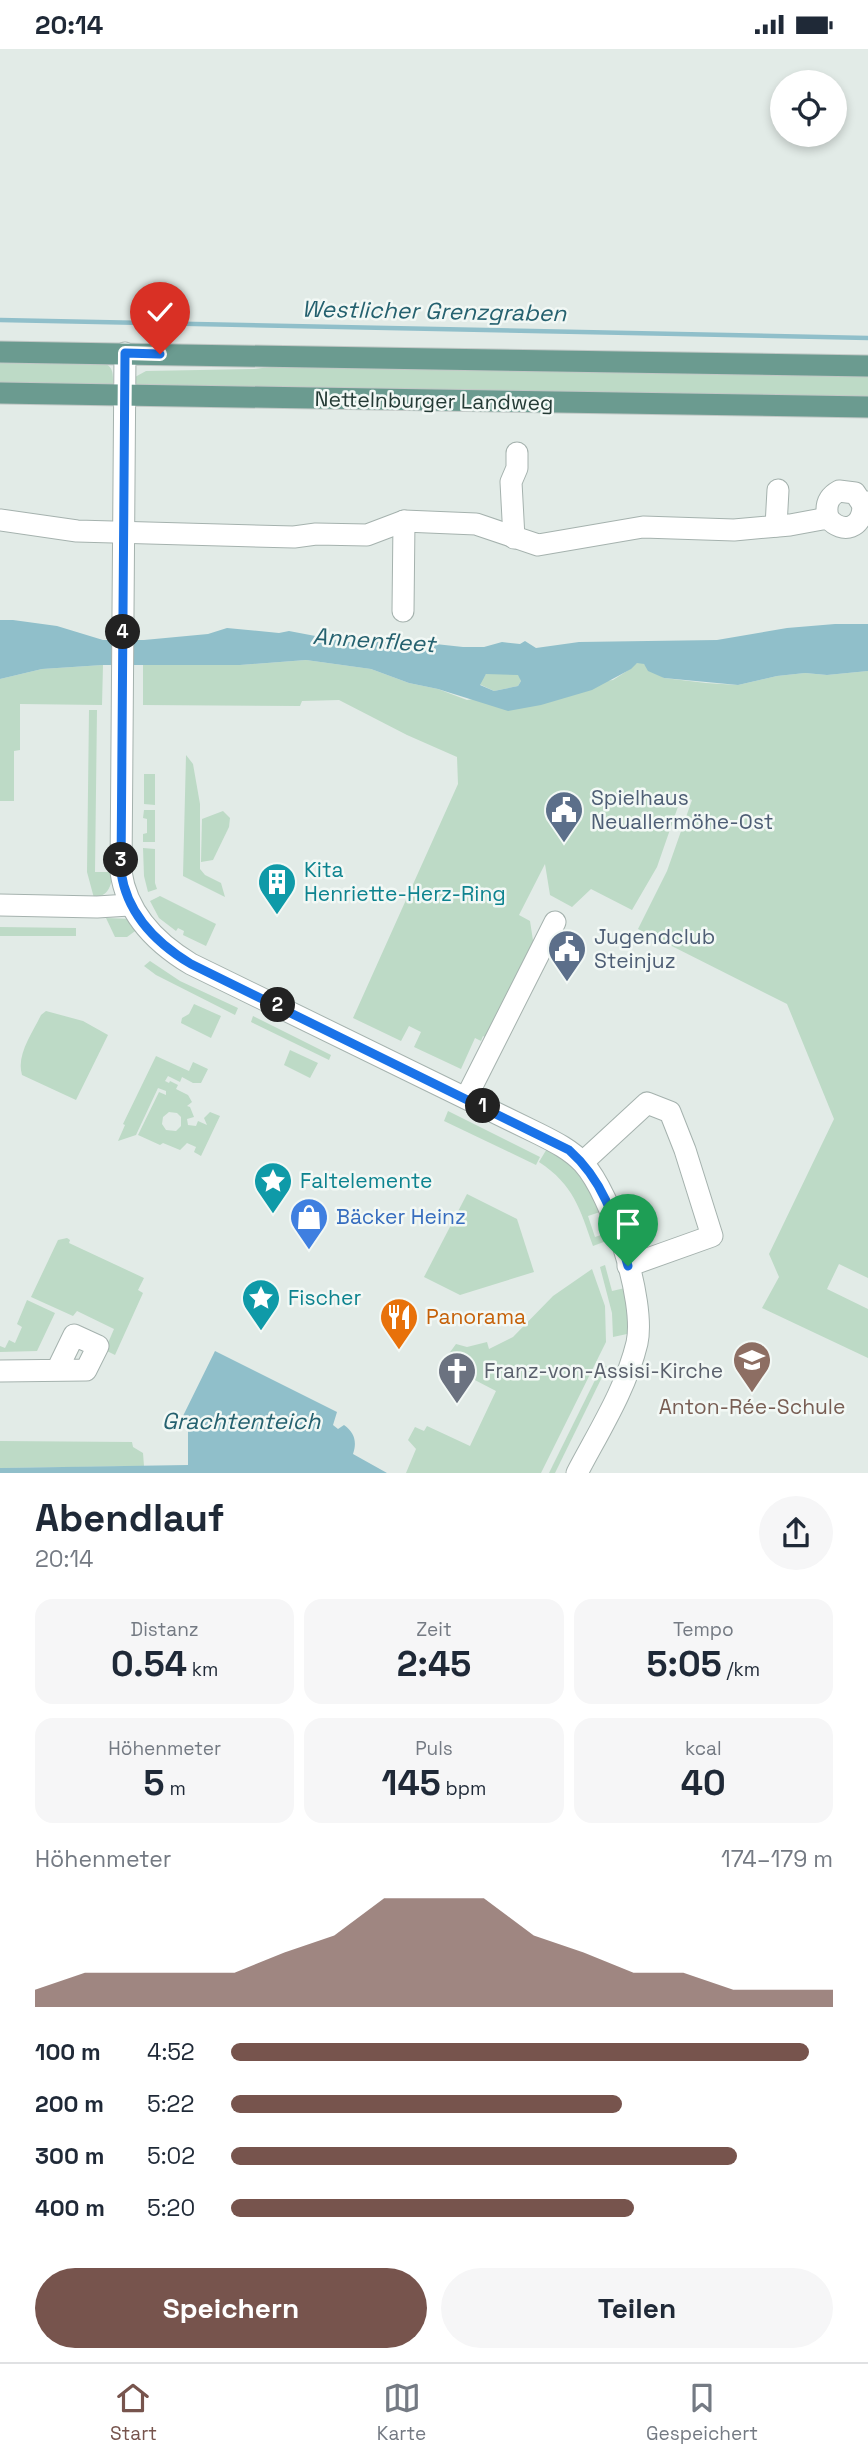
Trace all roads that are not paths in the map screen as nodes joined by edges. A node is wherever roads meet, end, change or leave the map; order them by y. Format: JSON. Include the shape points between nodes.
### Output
{"nodes":[{"id":1,"x":0,"y":352,"type":"edge"},
{"id":2,"x":125,"y":353,"type":"junction"},
{"id":3,"x":868,"y":366,"type":"edge"},
{"id":4,"x":0,"y":393,"type":"edge"},
{"id":5,"x":127,"y":397,"type":"junction"},
{"id":6,"x":868,"y":407,"type":"edge"},
{"id":7,"x":517,"y":453,"type":"dead end"},
{"id":8,"x":778,"y":490,"type":"dead end"},
{"id":9,"x":866,"y":503,"type":"edge"},
{"id":10,"x":0,"y":520,"type":"edge"},
{"id":11,"x":404,"y":521,"type":"junction"},
{"id":12,"x":776,"y":526,"type":"junction"},
{"id":13,"x":124,"y":532,"type":"junction"},
{"id":14,"x":514,"y":538,"type":"junction"},
{"id":15,"x":403,"y":611,"type":"dead end"},
{"id":16,"x":0,"y":905,"type":"edge"},
{"id":17,"x":129,"y":905,"type":"junction"},
{"id":18,"x":555,"y":922,"type":"dead end"},
{"id":19,"x":466,"y":1098,"type":"junction"},
{"id":20,"x":583,"y":1163,"type":"junction"},
{"id":21,"x":628,"y":1266,"type":"junction"},
{"id":22,"x":57,"y":1370,"type":"dead end"},
{"id":23,"x":0,"y":1371,"type":"edge"},
{"id":24,"x":577,"y":1473,"type":"edge"}],
"edges":[{"from":1,"to":2,"type":"main road","name":"Nettelnburger Landweg"},
{"from":2,"to":3,"type":"main road","name":"Nettelnburger Landweg"},
{"from":2,"to":5,"type":"street"},
{"from":4,"to":5,"type":"main road","name":"Nettelnburger Landweg"},
{"from":5,"to":6,"type":"main road","name":"Nettelnburger Landweg"},
{"from":5,"to":13,"type":"street"},
{"from":7,"to":14,"type":"street","via":[[511,482]]},
{"from":8,"to":12,"type":"street"},
{"from":9,"to":12,"type":"street","via":[[855,493],[839,491],[828,501],[828,518]]},
{"from":10,"to":13,"type":"street"},
{"from":11,"to":13,"type":"street","via":[[367,535]]},
{"from":11,"to":14,"type":"street","via":[[476,524]]},
{"from":11,"to":15,"type":"street"},
{"from":12,"to":14,"type":"street","via":[[734,530],[643,527],[538,545]]},
{"from":13,"to":17,"type":"street","via":[[121,872]]},
{"from":16,"to":17,"type":"street"},
{"from":17,"to":19,"type":"street","via":[[156,939],[184,960]]},
{"from":18,"to":19,"type":"street"},
{"from":19,"to":20,"type":"street","via":[[569,1150]]},
{"from":20,"to":21,"type":"street","via":[[610,1208]]},
{"from":20,"to":21,"type":"street","via":[[647,1103],[670,1112],[712,1236]]},
{"from":21,"to":24,"type":"street","via":[[640,1318],[638,1340],[618,1394]]},
{"from":22,"to":23,"type":"street"}]}
